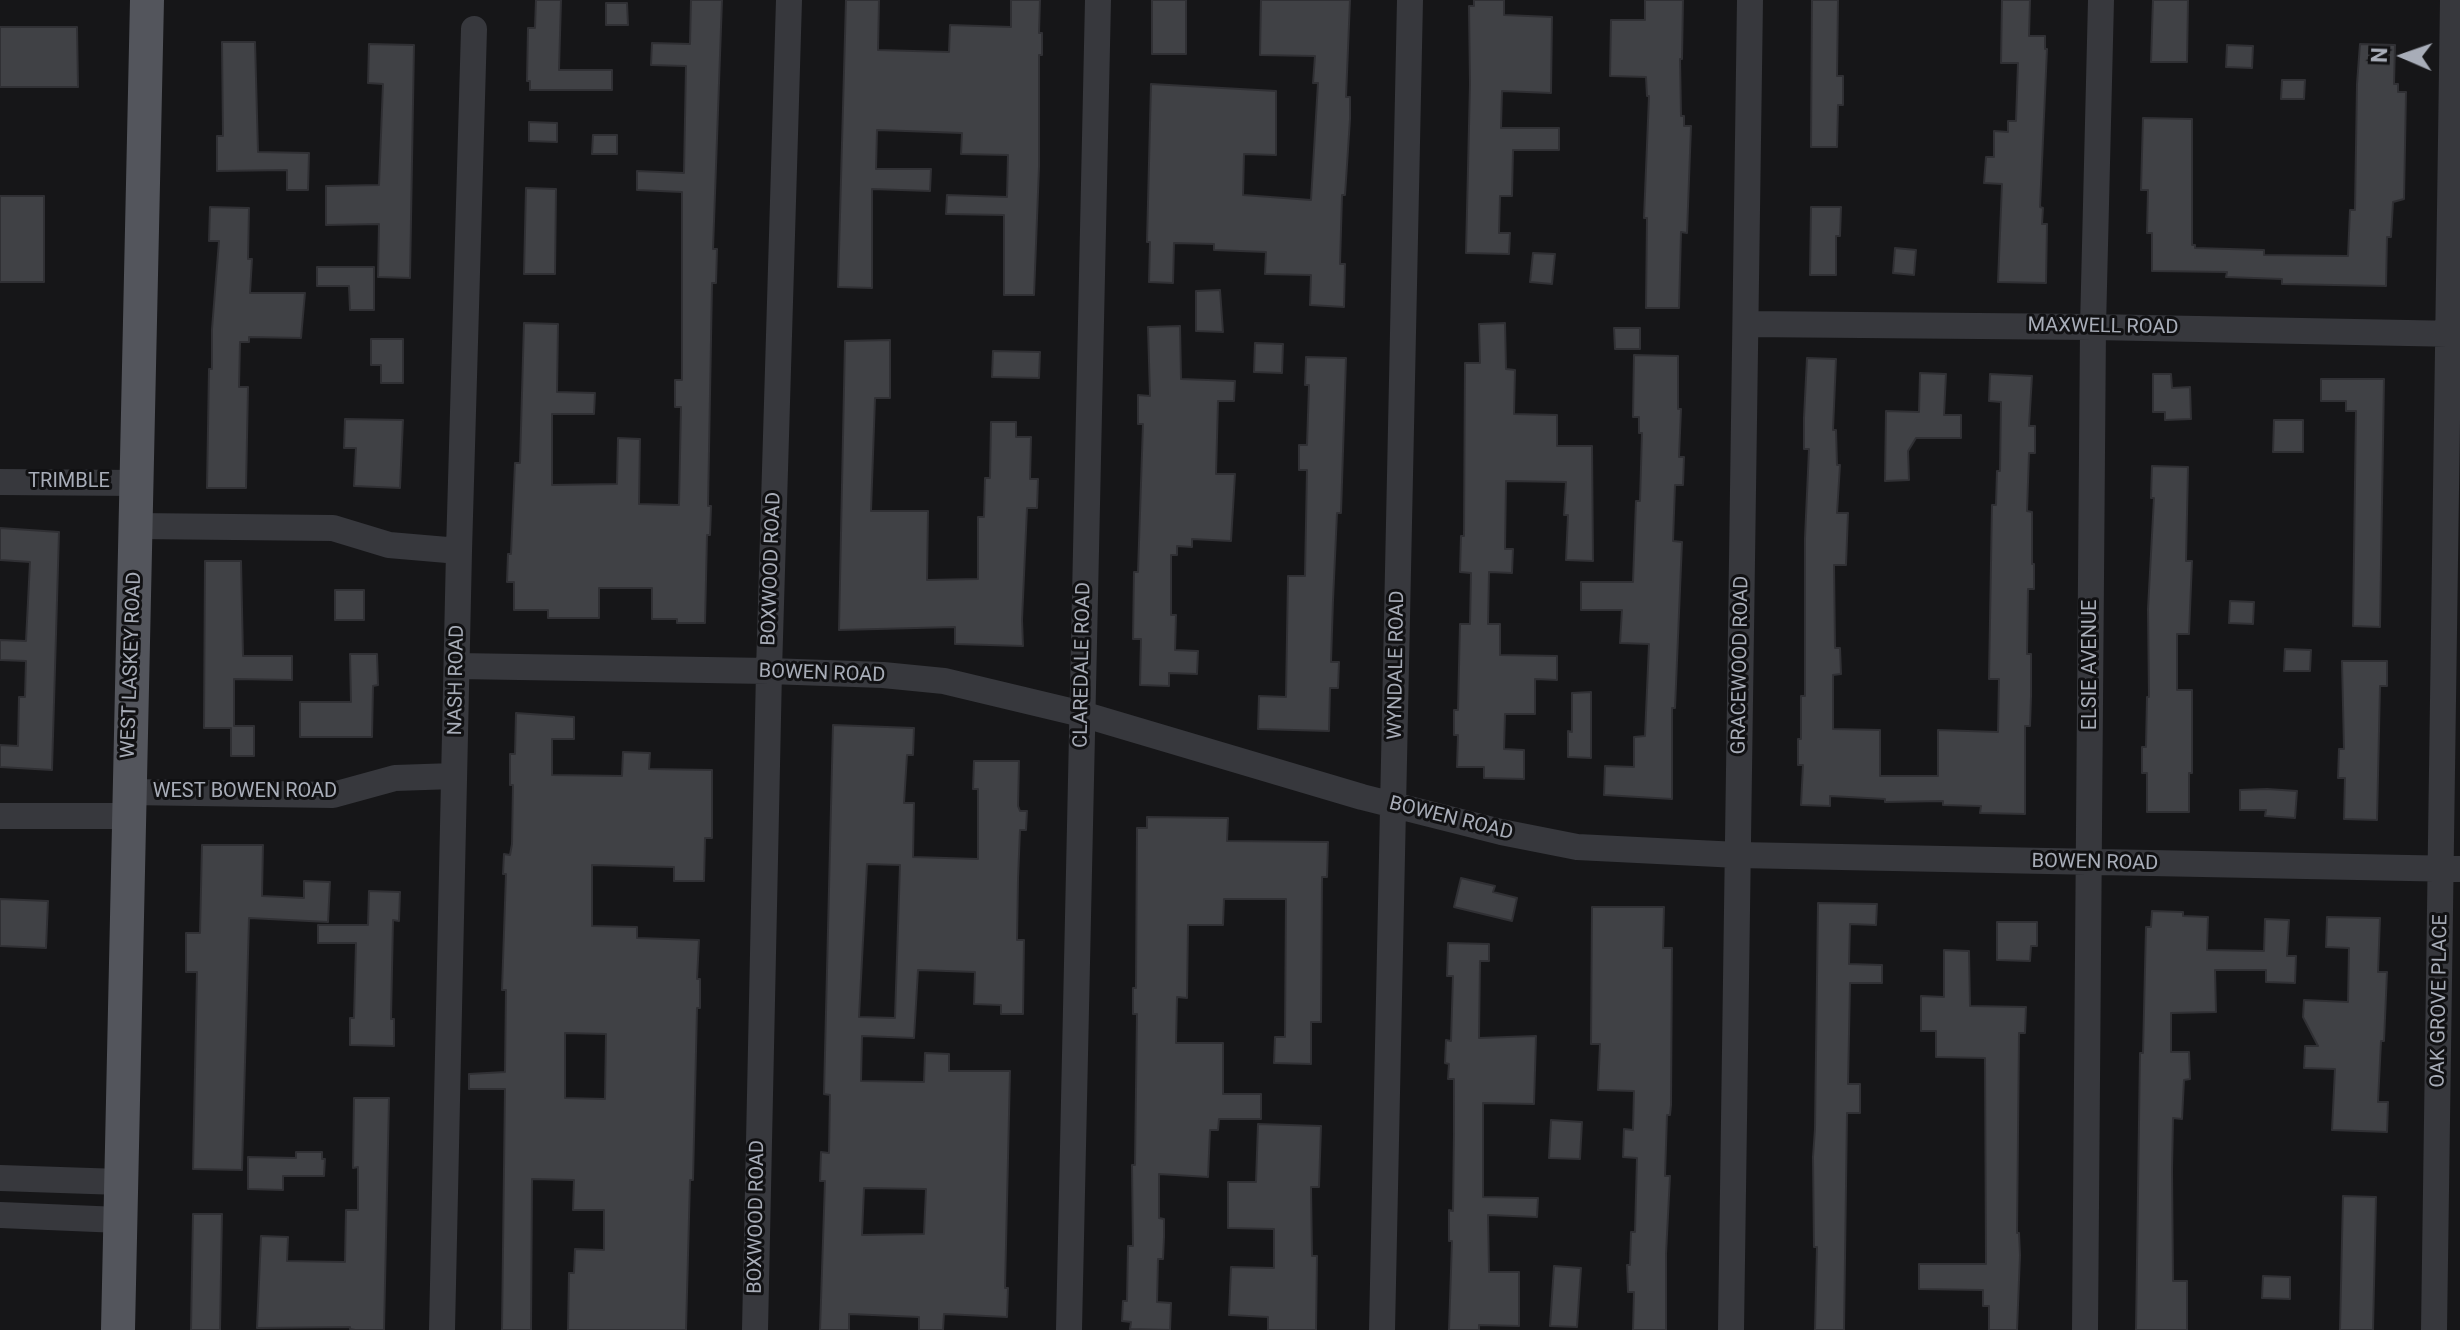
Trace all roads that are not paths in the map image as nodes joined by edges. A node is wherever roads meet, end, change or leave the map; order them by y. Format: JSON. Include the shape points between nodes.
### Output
{"nodes":[{"id":1,"x":147,"y":0,"type":"edge"},
{"id":2,"x":789,"y":0,"type":"edge"},
{"id":3,"x":1098,"y":0,"type":"edge"},
{"id":4,"x":1410,"y":0,"type":"edge"},
{"id":5,"x":1750,"y":0,"type":"edge"},
{"id":6,"x":2101,"y":0,"type":"edge"},
{"id":7,"x":2453,"y":0,"type":"edge"},
{"id":8,"x":474,"y":29,"type":"dead end"},
{"id":9,"x":1746,"y":324,"type":"junction"},
{"id":10,"x":2093,"y":327,"type":"junction"},
{"id":11,"x":2455,"y":333,"type":"edge"},
{"id":12,"x":0,"y":482,"type":"edge"},
{"id":13,"x":137,"y":483,"type":"junction"},
{"id":14,"x":136,"y":526,"type":"junction"},
{"id":15,"x":459,"y":551,"type":"junction"},
{"id":16,"x":457,"y":666,"type":"junction"},
{"id":17,"x":769,"y":671,"type":"junction"},
{"id":18,"x":1082,"y":714,"type":"junction"},
{"id":19,"x":454,"y":776,"type":"junction"},
{"id":20,"x":128,"y":804,"type":"junction"},
{"id":21,"x":1394,"y":804,"type":"junction"},
{"id":22,"x":0,"y":816,"type":"edge"},
{"id":23,"x":1738,"y":855,"type":"junction"},
{"id":24,"x":2090,"y":863,"type":"junction"},
{"id":25,"x":2451,"y":869,"type":"edge"},
{"id":26,"x":0,"y":1178,"type":"edge"},
{"id":27,"x":121,"y":1182,"type":"junction"},
{"id":28,"x":0,"y":1215,"type":"edge"},
{"id":29,"x":120,"y":1220,"type":"junction"},
{"id":30,"x":118,"y":1330,"type":"edge"},
{"id":31,"x":442,"y":1330,"type":"edge"},
{"id":32,"x":755,"y":1330,"type":"edge"},
{"id":33,"x":1069,"y":1330,"type":"edge"},
{"id":34,"x":1382,"y":1330,"type":"edge"},
{"id":35,"x":1731,"y":1330,"type":"edge"},
{"id":36,"x":2085,"y":1330,"type":"edge"},
{"id":37,"x":2434,"y":1330,"type":"edge"}],
"edges":[{"from":1,"to":13,"type":"main road","name":"WEST LASKEY ROAD"},
{"from":2,"to":17,"type":"street","name":"BOXWOOD ROAD"},
{"from":3,"to":18,"type":"street","name":"CLAREDALE ROAD"},
{"from":4,"to":21,"type":"street","name":"WYNDALE ROAD"},
{"from":5,"to":9,"type":"street","name":"GRACEWOOD ROAD"},
{"from":6,"to":10,"type":"street","name":"ELSIE AVENUE"},
{"from":7,"to":11,"type":"street","name":"OAK GROVE PLACE"},
{"from":8,"to":15,"type":"street","name":"NASH ROAD"},
{"from":9,"to":10,"type":"street","name":"MAXWELL ROAD"},
{"from":9,"to":23,"type":"street","name":"GRACEWOOD ROAD"},
{"from":10,"to":11,"type":"street","name":"MAXWELL ROAD"},
{"from":10,"to":24,"type":"street","name":"ELSIE AVENUE"},
{"from":11,"to":25,"type":"street","name":"OAK GROVE PLACE"},
{"from":12,"to":13,"type":"street","name":"TRIMBLE"},
{"from":13,"to":14,"type":"main road","name":"WEST LASKEY ROAD"},
{"from":14,"to":15,"type":"street","via":[[333,528],[389,545]]},
{"from":14,"to":20,"type":"main road","name":"WEST LASKEY ROAD"},
{"from":15,"to":16,"type":"street","name":"NASH ROAD"},
{"from":16,"to":17,"type":"street","name":"BOWEN ROAD"},
{"from":16,"to":19,"type":"street","name":"NASH ROAD"},
{"from":17,"to":18,"type":"street","name":"BOWEN ROAD","via":[[944,681]]},
{"from":17,"to":32,"type":"street","name":"BOXWOOD ROAD"},
{"from":18,"to":21,"type":"street","name":"BOWEN ROAD"},
{"from":18,"to":33,"type":"street","name":"CLAREDALE ROAD"},
{"from":19,"to":20,"type":"street","name":"WEST BOWEN ROAD","via":[[395,778],[333,795]]},
{"from":19,"to":31,"type":"street","name":"NASH ROAD"},
{"from":20,"to":22,"type":"street","name":"WEST BOWEN ROAD"},
{"from":20,"to":27,"type":"main road","name":"WEST LASKEY ROAD"},
{"from":21,"to":23,"type":"street","name":"BOWEN ROAD","via":[[1577,847]]},
{"from":21,"to":34,"type":"street","name":"WYNDALE ROAD"},
{"from":23,"to":24,"type":"street","name":"BOWEN ROAD"},
{"from":23,"to":35,"type":"street","name":"GRACEWOOD ROAD"},
{"from":24,"to":25,"type":"street","name":"BOWEN ROAD"},
{"from":24,"to":36,"type":"street","name":"ELSIE AVENUE"},
{"from":25,"to":37,"type":"street","name":"OAK GROVE PLACE"},
{"from":26,"to":27,"type":"street"},
{"from":27,"to":29,"type":"main road","name":"WEST LASKEY ROAD"},
{"from":28,"to":29,"type":"street"},
{"from":29,"to":30,"type":"main road","name":"WEST LASKEY ROAD"}]}
